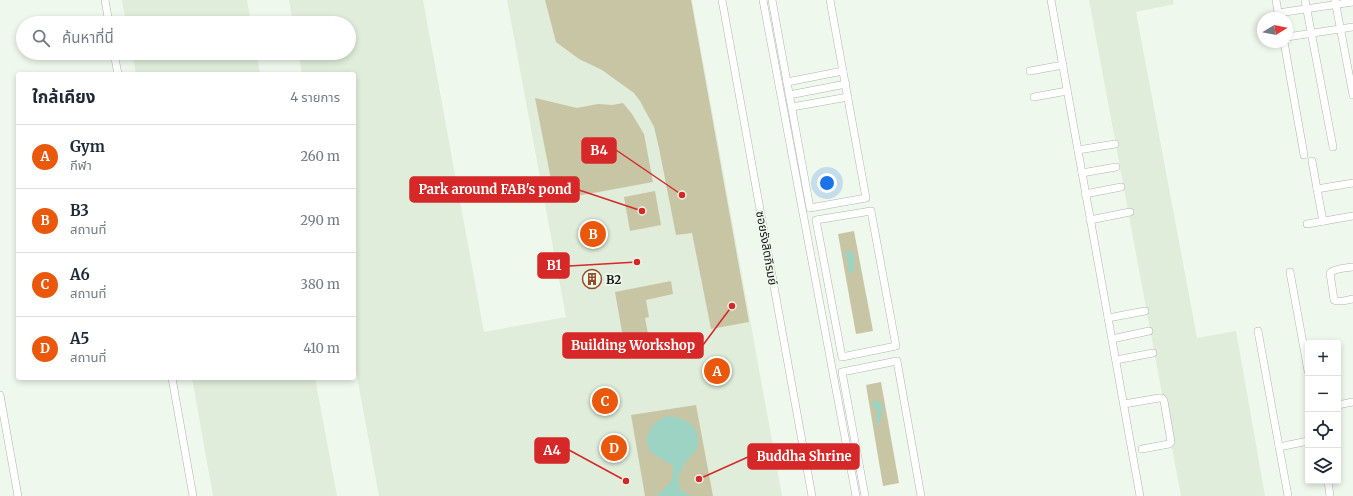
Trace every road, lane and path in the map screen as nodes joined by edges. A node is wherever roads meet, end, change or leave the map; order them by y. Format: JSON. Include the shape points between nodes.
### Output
{"nodes":[{"id":1,"x":105,"y":0,"type":"edge"},
{"id":2,"x":722,"y":0,"type":"edge"},
{"id":3,"x":763,"y":0,"type":"edge"},
{"id":4,"x":772,"y":0,"type":"edge"},
{"id":5,"x":830,"y":0,"type":"edge"},
{"id":6,"x":1051,"y":0,"type":"edge"},
{"id":7,"x":1276,"y":0,"type":"edge"},
{"id":8,"x":1305,"y":0,"type":"edge"},
{"id":9,"x":1335,"y":2,"type":"edge"},
{"id":10,"x":1353,"y":2,"type":"edge"},
{"id":11,"x":1306,"y":8,"type":"junction"},
{"id":12,"x":1278,"y":12,"type":"edge"},
{"id":13,"x":1291,"y":12,"type":"edge"},
{"id":14,"x":108,"y":16,"type":"edge"},
{"id":15,"x":1353,"y":27,"type":"edge"},
{"id":16,"x":1340,"y":29,"type":"junction"},
{"id":17,"x":1311,"y":33,"type":"junction"},
{"id":18,"x":1293,"y":36,"type":"edge"},
{"id":19,"x":1285,"y":48,"type":"edge"},
{"id":20,"x":115,"y":60,"type":"edge"},
{"id":21,"x":1063,"y":65,"type":"junction"},
{"id":22,"x":843,"y":71,"type":"junction"},
{"id":23,"x":1030,"y":71,"type":"dead end"},
{"id":24,"x":118,"y":72,"type":"edge"},
{"id":25,"x":787,"y":82,"type":"junction"},
{"id":26,"x":846,"y":84,"type":"junction"},
{"id":27,"x":1067,"y":91,"type":"junction"},
{"id":28,"x":789,"y":95,"type":"junction"},
{"id":29,"x":1353,"y":95,"type":"edge"},
{"id":30,"x":848,"y":96,"type":"junction"},
{"id":31,"x":1034,"y":97,"type":"dead end"},
{"id":32,"x":792,"y":107,"type":"junction"},
{"id":33,"x":794,"y":123,"type":"junction"},
{"id":34,"x":786,"y":125,"type":"junction"},
{"id":35,"x":1115,"y":144,"type":"dead end"},
{"id":36,"x":1333,"y":147,"type":"dead end"},
{"id":37,"x":1078,"y":150,"type":"junction"},
{"id":38,"x":1304,"y":155,"type":"dead end"},
{"id":39,"x":1312,"y":161,"type":"dead end"},
{"id":40,"x":1116,"y":167,"type":"dead end"},
{"id":41,"x":1082,"y":173,"type":"junction"},
{"id":42,"x":1353,"y":183,"type":"edge"},
{"id":43,"x":1121,"y":187,"type":"dead end"},
{"id":44,"x":1317,"y":189,"type":"junction"},
{"id":45,"x":1085,"y":194,"type":"junction"},
{"id":46,"x":1130,"y":212,"type":"dead end"},
{"id":47,"x":1353,"y":216,"type":"edge"},
{"id":48,"x":1090,"y":220,"type":"junction"},
{"id":49,"x":1322,"y":221,"type":"junction"},
{"id":50,"x":1306,"y":224,"type":"dead end"},
{"id":51,"x":1353,"y":266,"type":"edge"},
{"id":52,"x":1290,"y":272,"type":"dead end"},
{"id":53,"x":829,"y":290,"type":"junction"},
{"id":54,"x":818,"y":292,"type":"junction"},
{"id":55,"x":1353,"y":299,"type":"edge"},
{"id":56,"x":1145,"y":311,"type":"dead end"},
{"id":57,"x":1108,"y":318,"type":"junction"},
{"id":58,"x":1149,"y":331,"type":"dead end"},
{"id":59,"x":1258,"y":331,"type":"dead end"},
{"id":60,"x":1112,"y":339,"type":"junction"},
{"id":61,"x":1153,"y":353,"type":"dead end"},
{"id":62,"x":1305,"y":354,"type":"edge"},
{"id":63,"x":1116,"y":360,"type":"junction"},
{"id":64,"x":172,"y":380,"type":"edge"},
{"id":65,"x":0,"y":395,"type":"edge"},
{"id":66,"x":1353,"y":402,"type":"edge"},
{"id":67,"x":1124,"y":404,"type":"junction"},
{"id":68,"x":1341,"y":404,"type":"edge"},
{"id":69,"x":854,"y":440,"type":"junction"},
{"id":70,"x":846,"y":442,"type":"junction"},
{"id":71,"x":1305,"y":443,"type":"edge"},
{"id":72,"x":1279,"y":447,"type":"junction"},
{"id":73,"x":1142,"y":449,"type":"dead end"},
{"id":74,"x":1328,"y":484,"type":"edge"},
{"id":75,"x":18,"y":496,"type":"edge"},
{"id":76,"x":193,"y":496,"type":"edge"},
{"id":77,"x":812,"y":496,"type":"edge"},
{"id":78,"x":856,"y":496,"type":"edge"},
{"id":79,"x":865,"y":496,"type":"edge"},
{"id":80,"x":921,"y":496,"type":"edge"},
{"id":81,"x":1140,"y":496,"type":"edge"},
{"id":82,"x":1288,"y":496,"type":"edge"},
{"id":83,"x":1330,"y":496,"type":"edge"}],
"edges":[{"from":1,"to":14,"type":"street"},
{"from":2,"to":77,"type":"street","name":"ซอยรังสิตภิรมย์"},
{"from":3,"to":34,"type":"street"},
{"from":4,"to":25,"type":"street"},
{"from":5,"to":22,"type":"street"},
{"from":6,"to":21,"type":"street"},
{"from":7,"to":12,"type":"street"},
{"from":8,"to":11,"type":"street"},
{"from":9,"to":10,"type":"street"},
{"from":9,"to":11,"type":"street"},
{"from":9,"to":16,"type":"street"},
{"from":11,"to":13,"type":"street"},
{"from":11,"to":17,"type":"street"},
{"from":15,"to":16,"type":"street"},
{"from":16,"to":17,"type":"street"},
{"from":16,"to":29,"type":"street"},
{"from":17,"to":18,"type":"street"},
{"from":17,"to":36,"type":"street"},
{"from":19,"to":38,"type":"street"},
{"from":20,"to":24,"type":"street"},
{"from":21,"to":23,"type":"street"},
{"from":21,"to":27,"type":"street"},
{"from":22,"to":25,"type":"street"},
{"from":22,"to":26,"type":"street"},
{"from":25,"to":28,"type":"street"},
{"from":26,"to":28,"type":"street"},
{"from":26,"to":30,"type":"street"},
{"from":27,"to":31,"type":"street"},
{"from":27,"to":37,"type":"street"},
{"from":28,"to":32,"type":"street"},
{"from":30,"to":32,"type":"street"},
{"from":30,"to":33,"type":"street","via":[[866,198],[810,208]]},
{"from":32,"to":33,"type":"street"},
{"from":33,"to":34,"type":"street"},
{"from":34,"to":54,"type":"street"},
{"from":35,"to":37,"type":"street"},
{"from":37,"to":41,"type":"street"},
{"from":39,"to":44,"type":"street"},
{"from":40,"to":41,"type":"street"},
{"from":41,"to":45,"type":"street"},
{"from":42,"to":44,"type":"street"},
{"from":43,"to":45,"type":"street"},
{"from":44,"to":49,"type":"street"},
{"from":45,"to":48,"type":"street"},
{"from":46,"to":48,"type":"street"},
{"from":47,"to":49,"type":"street"},
{"from":48,"to":57,"type":"street"},
{"from":49,"to":50,"type":"street"},
{"from":51,"to":55,"type":"street","via":[[1330,273],[1334,300],[1341,302]]},
{"from":52,"to":62,"type":"street"},
{"from":53,"to":53,"type":"street","via":[[816,220],[871,211],[896,346],[842,357]]},
{"from":53,"to":54,"type":"street"},
{"from":54,"to":70,"type":"street"},
{"from":56,"to":57,"type":"street"},
{"from":57,"to":60,"type":"street"},
{"from":58,"to":60,"type":"street"},
{"from":59,"to":72,"type":"street"},
{"from":60,"to":63,"type":"street"},
{"from":61,"to":63,"type":"street"},
{"from":63,"to":67,"type":"street"},
{"from":64,"to":76,"type":"street"},
{"from":65,"to":75,"type":"street"},
{"from":66,"to":68,"type":"street"},
{"from":67,"to":73,"type":"street","via":[[1159,398],[1164,401],[1171,442]]},
{"from":67,"to":81,"type":"street"},
{"from":69,"to":70,"type":"street"},
{"from":69,"to":79,"type":"street"},
{"from":69,"to":80,"type":"street","via":[[842,372],[897,361]]},
{"from":70,"to":78,"type":"street"},
{"from":71,"to":72,"type":"street"},
{"from":72,"to":82,"type":"street"},
{"from":74,"to":83,"type":"street"}]}
